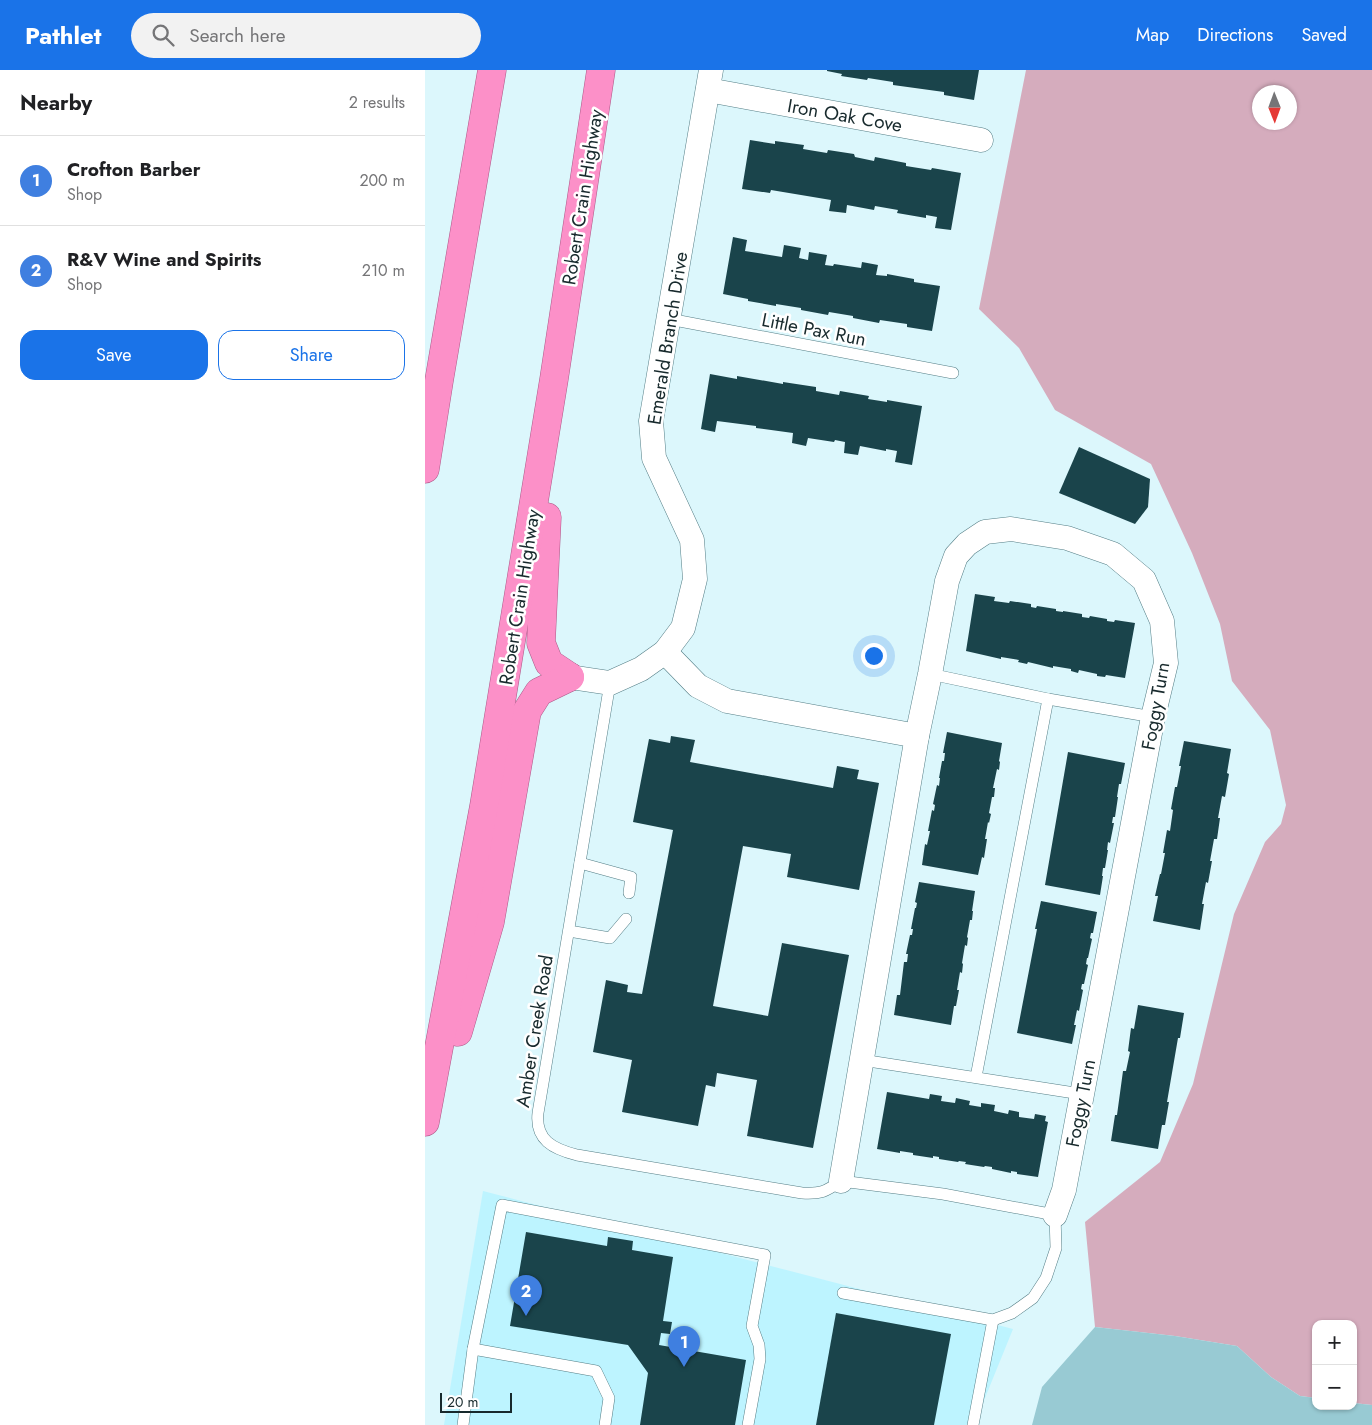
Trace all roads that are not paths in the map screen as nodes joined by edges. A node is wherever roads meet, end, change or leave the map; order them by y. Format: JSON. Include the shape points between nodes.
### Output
{"nodes":[{"id":1,"x":492,"y":70,"type":"edge"},
{"id":2,"x":601,"y":70,"type":"edge"},
{"id":3,"x":709,"y":80,"type":"edge"},
{"id":4,"x":981,"y":140,"type":"dead end"},
{"id":5,"x":669,"y":319,"type":"junction"},
{"id":6,"x":953,"y":373,"type":"dead end"},
{"id":7,"x":554,"y":379,"type":"junction"},
{"id":8,"x":425,"y":469,"type":"edge"},
{"id":9,"x":665,"y":652,"type":"junction"},
{"id":10,"x":930,"y":674,"type":"junction"},
{"id":11,"x":571,"y":678,"type":"junction"},
{"id":12,"x":610,"y":683,"type":"junction"},
{"id":13,"x":1048,"y":699,"type":"junction"},
{"id":14,"x":1153,"y":717,"type":"junction"},
{"id":15,"x":917,"y":736,"type":"junction"},
{"id":16,"x":580,"y":863,"type":"junction"},
{"id":17,"x":629,"y":893,"type":"dead end"},
{"id":18,"x":626,"y":919,"type":"dead end"},
{"id":19,"x":569,"y":931,"type":"junction"},
{"id":20,"x":862,"y":1060,"type":"junction"},
{"id":21,"x":976,"y":1077,"type":"junction"},
{"id":22,"x":1081,"y":1094,"type":"junction"},
{"id":23,"x":425,"y":1122,"type":"edge"},
{"id":24,"x":425,"y":1138,"type":"edge"},
{"id":25,"x":841,"y":1181,"type":"junction"},
{"id":26,"x":1055,"y":1215,"type":"junction"},
{"id":27,"x":843,"y":1293,"type":"dead end"},
{"id":28,"x":993,"y":1320,"type":"junction"},
{"id":29,"x":473,"y":1349,"type":"junction"},
{"id":30,"x":463,"y":1425,"type":"edge"},
{"id":31,"x":605,"y":1425,"type":"edge"},
{"id":32,"x":748,"y":1425,"type":"edge"},
{"id":33,"x":973,"y":1425,"type":"edge"}],
"edges":[{"from":1,"to":8,"type":"highway"},
{"from":2,"to":7,"type":"highway","name":"Robert Crain Highway"},
{"from":3,"to":4,"type":"street","name":"Iron Oak Cove"},
{"from":3,"to":5,"type":"street","name":"Emerald Branch Drive"},
{"from":5,"to":6,"type":"lane","name":"Little Pax Run"},
{"from":5,"to":9,"type":"street","name":"Emerald Branch Drive","via":[[651,430],[654,458],[693,540],[695,579],[683,628]]},
{"from":7,"to":11,"type":"highway","via":[[541,643],[549,663]]},
{"from":7,"to":23,"type":"highway","name":"Robert Crain Highway","via":[[484,806]]},
{"from":9,"to":12,"type":"street","name":"Emerald Branch Drive","via":[[641,669]]},
{"from":9,"to":15,"type":"street","via":[[699,686],[727,701]]},
{"from":10,"to":13,"type":"lane"},
{"from":10,"to":14,"type":"street","name":"Foggy Turn","via":[[947,581],[956,556],[967,544],[985,532],[1011,529],[1067,538],[1113,554],[1144,580],[1162,621],[1166,664]]},
{"from":10,"to":15,"type":"street","name":"Foggy Turn"},
{"from":11,"to":12,"type":"street"},
{"from":11,"to":24,"type":"highway","via":[[539,692],[527,711],[490,922]]},
{"from":12,"to":16,"type":"lane","name":"Amber Creek Road"},
{"from":13,"to":14,"type":"lane"},
{"from":13,"to":21,"type":"lane"},
{"from":14,"to":22,"type":"street","name":"Foggy Turn"},
{"from":15,"to":20,"type":"street","name":"Foggy Turn"},
{"from":16,"to":17,"type":"lane","via":[[631,877]]},
{"from":16,"to":19,"type":"lane","name":"Amber Creek Road"},
{"from":18,"to":19,"type":"lane","via":[[610,938]]},
{"from":19,"to":25,"type":"lane","name":"Amber Creek Road","via":[[537,1123],[548,1142],[559,1151],[577,1155],[802,1193],[827,1191]]},
{"from":20,"to":21,"type":"lane"},
{"from":20,"to":25,"type":"street","name":"Foggy Turn"},
{"from":21,"to":22,"type":"lane"},
{"from":22,"to":26,"type":"street","name":"Foggy Turn","via":[[1063,1190]]},
{"from":25,"to":26,"type":"lane","via":[[943,1194]]},
{"from":26,"to":28,"type":"lane","via":[[1056,1248],[1046,1278],[1033,1298],[1012,1313]]},
{"from":27,"to":28,"type":"lane"},
{"from":28,"to":33,"type":"lane"},
{"from":29,"to":30,"type":"lane"},
{"from":29,"to":31,"type":"lane","via":[[596,1371],[609,1398]]},
{"from":29,"to":32,"type":"lane","via":[[502,1205],[765,1255],[752,1326],[760,1359]]}]}
